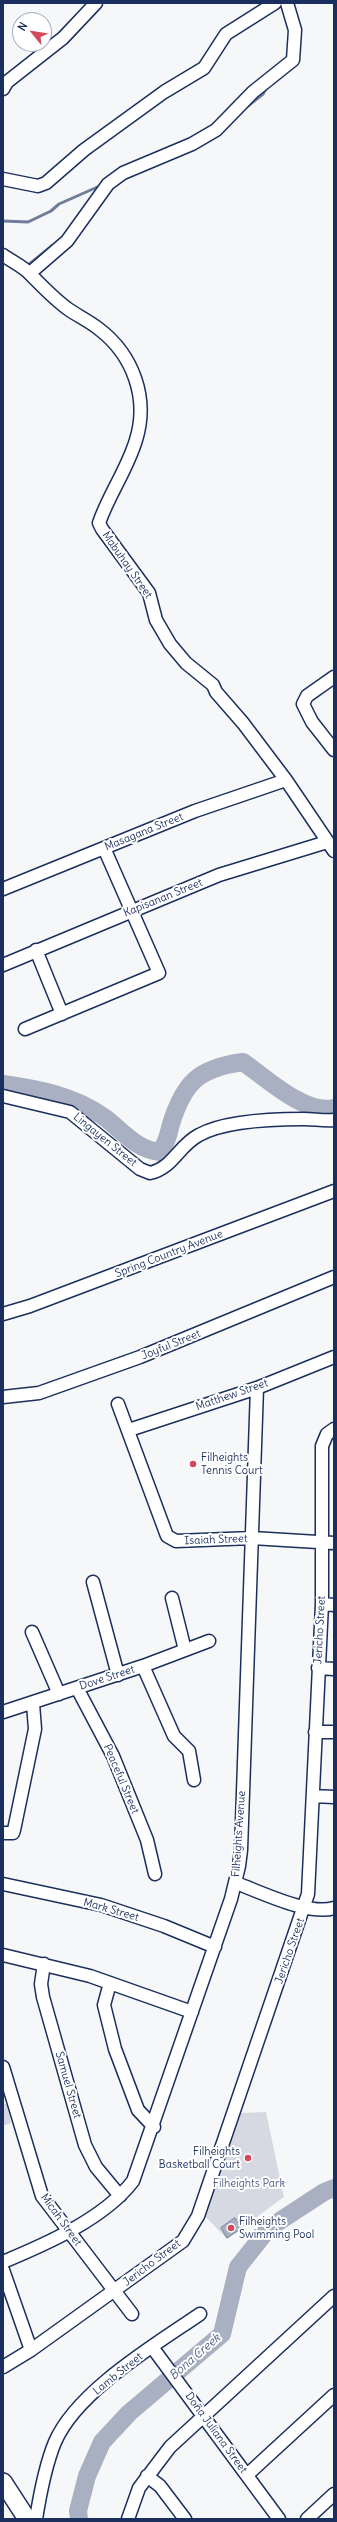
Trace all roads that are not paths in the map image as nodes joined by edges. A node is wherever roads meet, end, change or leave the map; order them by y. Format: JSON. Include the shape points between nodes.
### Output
{"nodes":[{"id":1,"x":96,"y":3,"type":"edge"},
{"id":2,"x":275,"y":3,"type":"edge"},
{"id":3,"x":288,"y":3,"type":"edge"},
{"id":4,"x":3,"y":89,"type":"edge"},
{"id":5,"x":3,"y":179,"type":"edge"},
{"id":6,"x":3,"y":255,"type":"edge"},
{"id":7,"x":30,"y":273,"type":"junction"},
{"id":8,"x":334,"y":677,"type":"edge"},
{"id":9,"x":334,"y":750,"type":"edge"},
{"id":10,"x":286,"y":780,"type":"junction"},
{"id":11,"x":330,"y":846,"type":"edge"},
{"id":12,"x":104,"y":848,"type":"junction"},
{"id":13,"x":3,"y":889,"type":"edge"},
{"id":14,"x":132,"y":911,"type":"junction"},
{"id":15,"x":36,"y":950,"type":"junction"},
{"id":16,"x":3,"y":965,"type":"edge"},
{"id":17,"x":62,"y":1014,"type":"junction"},
{"id":18,"x":25,"y":1029,"type":"dead end"},
{"id":19,"x":3,"y":1096,"type":"edge"},
{"id":20,"x":334,"y":1120,"type":"edge"},
{"id":21,"x":334,"y":1191,"type":"edge"},
{"id":22,"x":334,"y":1277,"type":"edge"},
{"id":23,"x":3,"y":1314,"type":"edge"},
{"id":24,"x":334,"y":1357,"type":"edge"},
{"id":25,"x":257,"y":1388,"type":"junction"},
{"id":26,"x":3,"y":1397,"type":"edge"},
{"id":27,"x":118,"y":1404,"type":"dead end"},
{"id":28,"x":334,"y":1429,"type":"edge"},
{"id":29,"x":129,"y":1430,"type":"junction"},
{"id":30,"x":252,"y":1538,"type":"junction"},
{"id":31,"x":328,"y":1542,"type":"edge"},
{"id":32,"x":93,"y":1582,"type":"dead end"},
{"id":33,"x":172,"y":1598,"type":"dead end"},
{"id":34,"x":322,"y":1604,"type":"junction"},
{"id":35,"x":334,"y":1605,"type":"edge"},
{"id":36,"x":32,"y":1632,"type":"dead end"},
{"id":37,"x":209,"y":1641,"type":"dead end"},
{"id":38,"x":186,"y":1650,"type":"junction"},
{"id":39,"x":143,"y":1666,"type":"junction"},
{"id":40,"x":318,"y":1668,"type":"junction"},
{"id":41,"x":334,"y":1669,"type":"edge"},
{"id":42,"x":118,"y":1675,"type":"junction"},
{"id":43,"x":78,"y":1688,"type":"junction"},
{"id":44,"x":59,"y":1694,"type":"junction"},
{"id":45,"x":33,"y":1704,"type":"junction"},
{"id":46,"x":3,"y":1712,"type":"edge"},
{"id":47,"x":315,"y":1732,"type":"junction"},
{"id":48,"x":334,"y":1732,"type":"edge"},
{"id":49,"x":194,"y":1780,"type":"dead end"},
{"id":50,"x":313,"y":1796,"type":"junction"},
{"id":51,"x":334,"y":1797,"type":"edge"},
{"id":52,"x":3,"y":1833,"type":"edge"},
{"id":53,"x":155,"y":1874,"type":"dead end"},
{"id":54,"x":236,"y":1883,"type":"junction"},
{"id":55,"x":3,"y":1884,"type":"edge"},
{"id":56,"x":305,"y":1907,"type":"junction"},
{"id":57,"x":334,"y":1908,"type":"edge"},
{"id":58,"x":215,"y":1947,"type":"junction"},
{"id":59,"x":3,"y":1955,"type":"edge"},
{"id":60,"x":44,"y":1964,"type":"junction"},
{"id":61,"x":110,"y":1983,"type":"junction"},
{"id":62,"x":192,"y":2012,"type":"junction"},
{"id":63,"x":3,"y":2067,"type":"edge"},
{"id":64,"x":154,"y":2127,"type":"junction"},
{"id":65,"x":120,"y":2196,"type":"junction"},
{"id":66,"x":68,"y":2232,"type":"junction"},
{"id":67,"x":3,"y":2262,"type":"edge"},
{"id":68,"x":3,"y":2270,"type":"edge"},
{"id":69,"x":115,"y":2291,"type":"junction"},
{"id":70,"x":334,"y":2296,"type":"edge"},
{"id":71,"x":132,"y":2314,"type":"dead end"},
{"id":72,"x":200,"y":2314,"type":"dead end"},
{"id":73,"x":152,"y":2347,"type":"junction"},
{"id":74,"x":31,"y":2350,"type":"junction"},
{"id":75,"x":3,"y":2367,"type":"edge"},
{"id":76,"x":334,"y":2395,"type":"edge"},
{"id":77,"x":203,"y":2416,"type":"junction"},
{"id":78,"x":247,"y":2475,"type":"junction"},
{"id":79,"x":147,"y":2476,"type":"junction"},
{"id":80,"x":3,"y":2482,"type":"edge"},
{"id":81,"x":334,"y":2494,"type":"edge"},
{"id":82,"x":27,"y":2519,"type":"edge"},
{"id":83,"x":36,"y":2519,"type":"edge"},
{"id":84,"x":128,"y":2519,"type":"edge"},
{"id":85,"x":185,"y":2519,"type":"edge"},
{"id":86,"x":279,"y":2519,"type":"edge"},
{"id":87,"x":307,"y":2519,"type":"edge"}],
"edges":[{"from":1,"to":4,"type":"street","via":[[63,38],[7,82]]},
{"from":2,"to":5,"type":"street","via":[[226,34],[204,68],[151,101],[84,150],[46,183],[38,186]]},
{"from":3,"to":7,"type":"street","via":[[295,30],[293,60],[253,92],[216,130],[192,144],[123,173],[108,184],[67,241]]},
{"from":6,"to":7,"type":"street"},
{"from":7,"to":10,"type":"street","name":"Mabuhay Street","via":[[68,310],[100,330],[116,345],[137,381],[141,398],[139,426],[128,466],[99,523],[102,529],[149,594],[156,620],[170,644],[186,663],[210,682]]},
{"from":8,"to":9,"type":"street","via":[[307,696],[303,704],[312,722]]},
{"from":10,"to":11,"type":"street","name":"Mabuhay Street"},
{"from":10,"to":12,"type":"street","name":"Masagana Street","via":[[212,805]]},
{"from":11,"to":14,"type":"street","name":"Kapisanan Street","via":[[219,875]]},
{"from":12,"to":13,"type":"street","name":"Masagana Street"},
{"from":12,"to":14,"type":"street"},
{"from":14,"to":15,"type":"street","name":"Kapisanan Street"},
{"from":14,"to":17,"type":"street","via":[[159,971],[158,976]]},
{"from":15,"to":16,"type":"street","name":"Kapisanan Street"},
{"from":15,"to":17,"type":"street"},
{"from":17,"to":18,"type":"street"},
{"from":19,"to":20,"type":"street","name":"Lingayen Street","via":[[70,1112],[140,1169],[150,1173],[166,1168],[182,1148],[198,1135],[218,1127],[292,1119]]},
{"from":21,"to":23,"type":"street","name":"Spring Country Avenue"},
{"from":22,"to":26,"type":"street","name":"Joyful Street","via":[[140,1357],[39,1393]]},
{"from":24,"to":25,"type":"street","name":"Matthew Street"},
{"from":25,"to":29,"type":"street","name":"Matthew Street"},
{"from":25,"to":30,"type":"street","name":"Filheights Avenue"},
{"from":27,"to":29,"type":"street","name":"Isaiah Street"},
{"from":28,"to":31,"type":"street","name":"Jericho Street","via":[[327,1434],[322,1446]]},
{"from":29,"to":30,"type":"street","name":"Isaiah Street","via":[[167,1536],[176,1541]]},
{"from":30,"to":31,"type":"street","name":"Isaiah Street"},
{"from":30,"to":54,"type":"street","name":"Filheights Avenue","via":[[240,1850]]},
{"from":31,"to":34,"type":"street","name":"Jericho Street"},
{"from":32,"to":42,"type":"street"},
{"from":33,"to":38,"type":"street"},
{"from":34,"to":35,"type":"street"},
{"from":34,"to":40,"type":"street","name":"Jericho Street"},
{"from":36,"to":44,"type":"street"},
{"from":37,"to":38,"type":"street","name":"Dove Street"},
{"from":38,"to":39,"type":"street","name":"Dove Street"},
{"from":39,"to":42,"type":"street","name":"Dove Street"},
{"from":39,"to":49,"type":"street","via":[[174,1736],[189,1751]]},
{"from":40,"to":41,"type":"street"},
{"from":40,"to":47,"type":"street","name":"Jericho Street"},
{"from":42,"to":43,"type":"street","name":"Dove Street"},
{"from":43,"to":44,"type":"street","name":"Dove Street"},
{"from":43,"to":53,"type":"street","name":"Peaceful Street","via":[[113,1756],[147,1840]]},
{"from":44,"to":45,"type":"street","name":"Dove Street"},
{"from":45,"to":46,"type":"street","name":"Dove Street"},
{"from":45,"to":52,"type":"street","via":[[35,1729],[14,1830],[13,1833]]},
{"from":47,"to":48,"type":"street"},
{"from":47,"to":50,"type":"street","name":"Jericho Street"},
{"from":50,"to":51,"type":"street"},
{"from":50,"to":56,"type":"street","name":"Jericho Street","via":[[310,1876]]},
{"from":54,"to":56,"type":"street"},
{"from":54,"to":58,"type":"street","name":"Filheights Avenue"},
{"from":55,"to":58,"type":"street","name":"Mark Street","via":[[101,1905],[164,1926]]},
{"from":56,"to":57,"type":"street","via":[[319,1910]]},
{"from":56,"to":69,"type":"street","name":"Jericho Street","via":[[194,2226],[183,2241]]},
{"from":58,"to":62,"type":"street","name":"Filheights Avenue"},
{"from":59,"to":60,"type":"street"},
{"from":60,"to":61,"type":"street"},
{"from":60,"to":65,"type":"street","name":"Samuel Street","via":[[41,1984],[43,1996],[85,2145],[96,2167]]},
{"from":61,"to":62,"type":"street"},
{"from":61,"to":64,"type":"street","via":[[104,2005],[115,2049],[138,2110]]},
{"from":62,"to":64,"type":"street","name":"Filheights Avenue"},
{"from":63,"to":66,"type":"street","name":"Micah Street","via":[[37,2186]]},
{"from":64,"to":65,"type":"street","name":"Filheights Avenue","via":[[138,2172]]},
{"from":65,"to":66,"type":"street","name":"Filheights Avenue"},
{"from":66,"to":67,"type":"street","name":"Filheights Avenue"},
{"from":66,"to":69,"type":"street","name":"Micah Street"},
{"from":68,"to":74,"type":"street"},
{"from":69,"to":71,"type":"street","name":"Micah Street"},
{"from":69,"to":74,"type":"street","name":"Jericho Street"},
{"from":70,"to":77,"type":"street"},
{"from":72,"to":73,"type":"street","name":"Lamb Street"},
{"from":73,"to":77,"type":"street","name":"Doña Juliana Street"},
{"from":73,"to":83,"type":"street","name":"Lamb Street","via":[[102,2384],[65,2425],[48,2462]]},
{"from":74,"to":75,"type":"street","name":"Jericho Street"},
{"from":76,"to":78,"type":"street"},
{"from":77,"to":78,"type":"street","name":"Doña Juliana Street"},
{"from":77,"to":79,"type":"street","via":[[170,2447]]},
{"from":78,"to":86,"type":"street","name":"Doña Juliana Street"},
{"from":79,"to":84,"type":"street","via":[[132,2504]]},
{"from":79,"to":85,"type":"street","via":[[160,2486]]},
{"from":80,"to":82,"type":"street"},
{"from":81,"to":87,"type":"street"}]}
